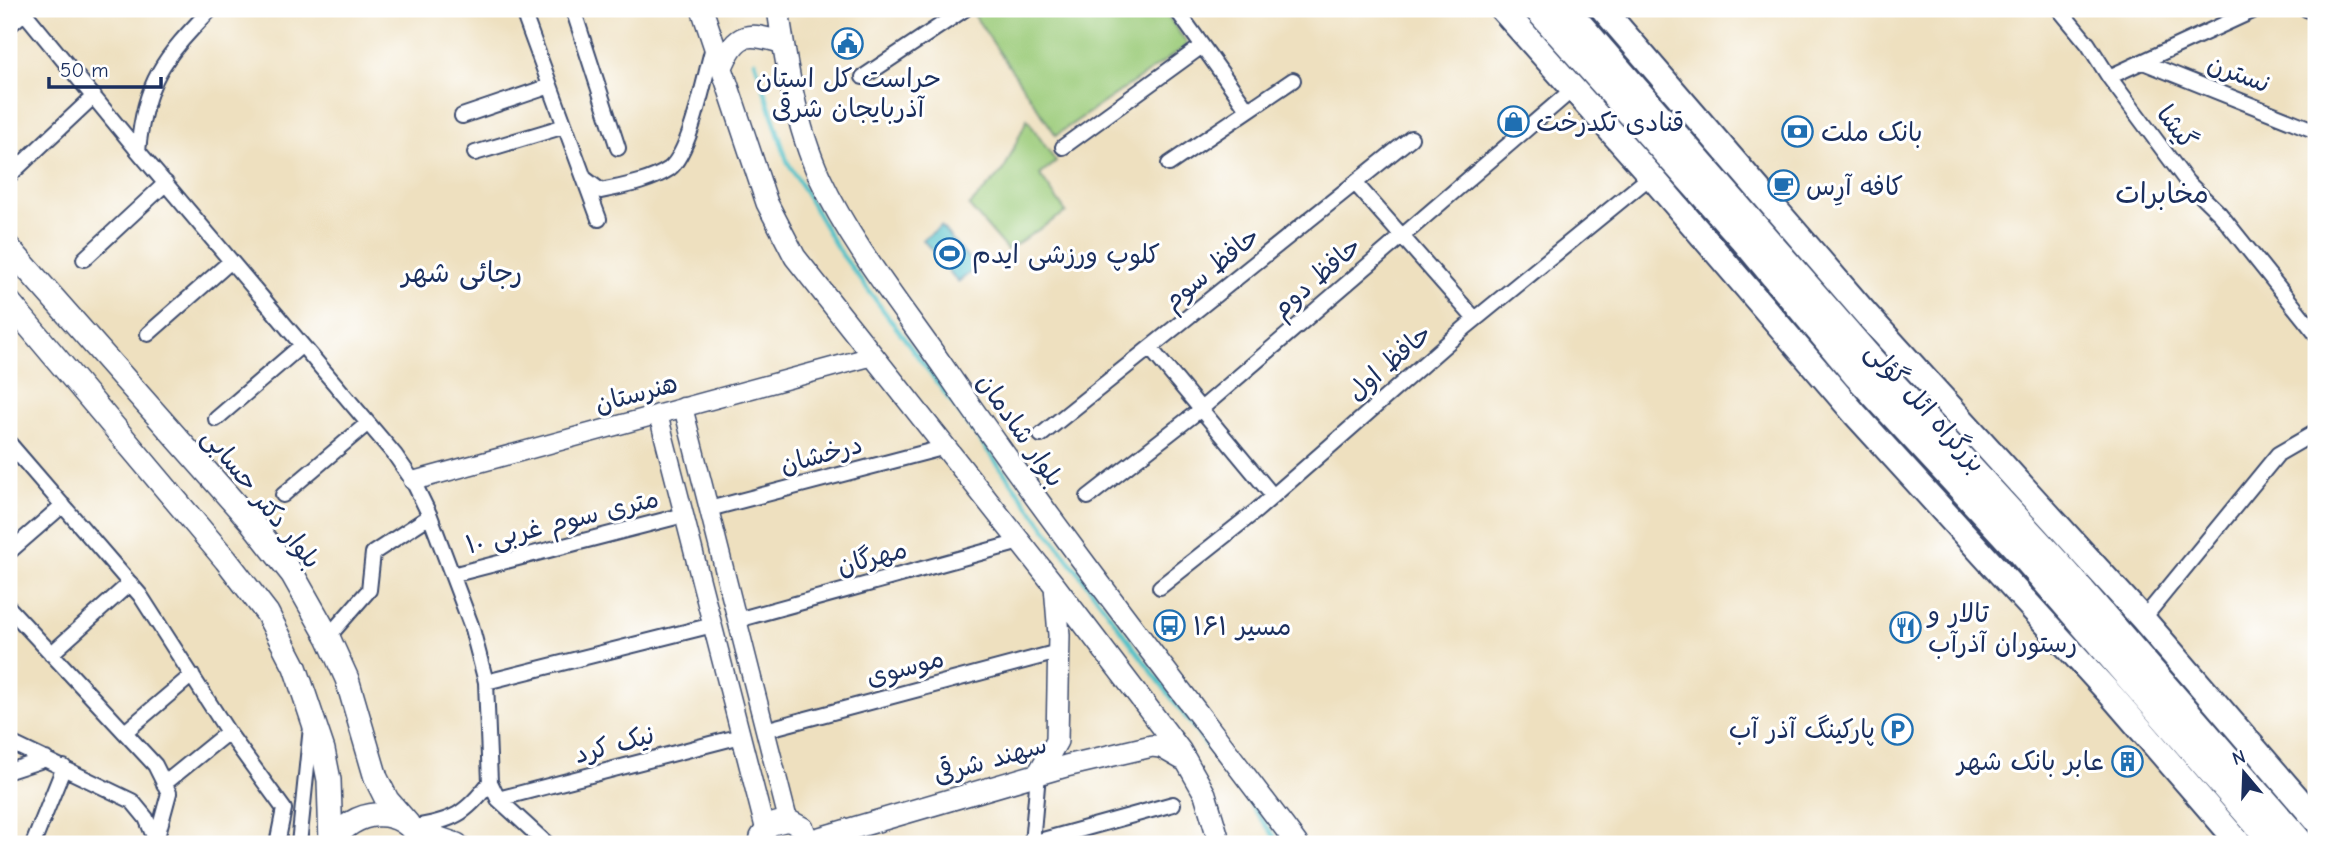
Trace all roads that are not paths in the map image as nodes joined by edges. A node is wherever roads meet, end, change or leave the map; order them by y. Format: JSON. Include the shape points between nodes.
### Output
{"nodes":[{"id":1,"x":211,"y":9,"type":"edge"},
{"id":2,"x":522,"y":9,"type":"edge"},
{"id":3,"x":573,"y":9,"type":"edge"},
{"id":4,"x":702,"y":9,"type":"edge"},
{"id":5,"x":778,"y":9,"type":"edge"},
{"id":6,"x":965,"y":9,"type":"edge"},
{"id":7,"x":1177,"y":9,"type":"edge"},
{"id":8,"x":1502,"y":9,"type":"edge"},
{"id":9,"x":1536,"y":9,"type":"edge"},
{"id":10,"x":1567,"y":9,"type":"edge"},
{"id":11,"x":1603,"y":9,"type":"edge"},
{"id":12,"x":2059,"y":9,"type":"edge"},
{"id":13,"x":2257,"y":9,"type":"edge"},
{"id":14,"x":2306,"y":9,"type":"edge"},
{"id":15,"x":26,"y":10,"type":"edge"},
{"id":16,"x":2316,"y":13,"type":"edge"},
{"id":17,"x":9,"y":26,"type":"edge"},
{"id":18,"x":783,"y":43,"type":"junction"},
{"id":19,"x":714,"y":45,"type":"junction"},
{"id":20,"x":1202,"y":46,"type":"junction"},
{"id":21,"x":2143,"y":62,"type":"junction"},
{"id":22,"x":722,"y":67,"type":"junction"},
{"id":23,"x":863,"y":77,"type":"dead end"},
{"id":24,"x":2109,"y":77,"type":"junction"},
{"id":25,"x":1293,"y":80,"type":"dead end"},
{"id":26,"x":550,"y":86,"type":"junction"},
{"id":27,"x":1572,"y":90,"type":"junction"},
{"id":28,"x":93,"y":96,"type":"junction"},
{"id":29,"x":1248,"y":110,"type":"junction"},
{"id":30,"x":461,"y":116,"type":"dead end"},
{"id":31,"x":565,"y":126,"type":"junction"},
{"id":32,"x":2316,"y":131,"type":"edge"},
{"id":33,"x":1411,"y":138,"type":"dead end"},
{"id":34,"x":1063,"y":147,"type":"dead end"},
{"id":35,"x":618,"y":148,"type":"dead end"},
{"id":36,"x":138,"y":151,"type":"junction"},
{"id":37,"x":475,"y":153,"type":"dead end"},
{"id":38,"x":1169,"y":164,"type":"dead end"},
{"id":39,"x":11,"y":174,"type":"dead end"},
{"id":40,"x":1651,"y":176,"type":"junction"},
{"id":41,"x":584,"y":178,"type":"junction"},
{"id":42,"x":166,"y":183,"type":"junction"},
{"id":43,"x":1355,"y":183,"type":"junction"},
{"id":44,"x":599,"y":219,"type":"dead end"},
{"id":45,"x":1403,"y":235,"type":"junction"},
{"id":46,"x":9,"y":248,"type":"edge"},
{"id":47,"x":84,"y":259,"type":"dead end"},
{"id":48,"x":231,"y":261,"type":"junction"},
{"id":49,"x":9,"y":302,"type":"edge"},
{"id":50,"x":1475,"y":319,"type":"junction"},
{"id":51,"x":148,"y":334,"type":"dead end"},
{"id":52,"x":2316,"y":334,"type":"edge"},
{"id":53,"x":302,"y":345,"type":"junction"},
{"id":54,"x":1150,"y":348,"type":"junction"},
{"id":55,"x":873,"y":356,"type":"junction"},
{"id":56,"x":683,"y":407,"type":"junction"},
{"id":57,"x":1201,"y":409,"type":"junction"},
{"id":58,"x":658,"y":414,"type":"junction"},
{"id":59,"x":216,"y":419,"type":"dead end"},
{"id":60,"x":368,"y":423,"type":"junction"},
{"id":61,"x":2316,"y":432,"type":"edge"},
{"id":62,"x":1041,"y":435,"type":"dead end"},
{"id":63,"x":9,"y":443,"type":"edge"},
{"id":64,"x":946,"y":447,"type":"junction"},
{"id":65,"x":413,"y":481,"type":"junction"},
{"id":66,"x":283,"y":495,"type":"dead end"},
{"id":67,"x":1273,"y":496,"type":"junction"},
{"id":68,"x":1088,"y":497,"type":"dead end"},
{"id":69,"x":63,"y":505,"type":"junction"},
{"id":70,"x":709,"y":509,"type":"junction"},
{"id":71,"x":430,"y":516,"type":"junction"},
{"id":72,"x":684,"y":516,"type":"junction"},
{"id":73,"x":1020,"y":542,"type":"junction"},
{"id":74,"x":9,"y":552,"type":"edge"},
{"id":75,"x":452,"y":575,"type":"junction"},
{"id":76,"x":130,"y":583,"type":"junction"},
{"id":77,"x":1055,"y":586,"type":"junction"},
{"id":78,"x":1160,"y":587,"type":"dead end"},
{"id":79,"x":9,"y":608,"type":"edge"},
{"id":80,"x":2143,"y":619,"type":"junction"},
{"id":81,"x":737,"y":620,"type":"junction"},
{"id":82,"x":713,"y":625,"type":"junction"},
{"id":83,"x":328,"y":637,"type":"junction"},
{"id":84,"x":1058,"y":652,"type":"junction"},
{"id":85,"x":51,"y":653,"type":"junction"},
{"id":86,"x":192,"y":676,"type":"junction"},
{"id":87,"x":486,"y":682,"type":"junction"},
{"id":88,"x":312,"y":715,"type":"junction"},
{"id":89,"x":765,"y":730,"type":"junction"},
{"id":90,"x":125,"y":732,"type":"junction"},
{"id":91,"x":228,"y":732,"type":"junction"},
{"id":92,"x":741,"y":736,"type":"junction"},
{"id":93,"x":9,"y":742,"type":"edge"},
{"id":94,"x":46,"y":759,"type":"junction"},
{"id":95,"x":1186,"y":762,"type":"junction"},
{"id":96,"x":64,"y":768,"type":"junction"},
{"id":97,"x":9,"y":771,"type":"edge"},
{"id":98,"x":1038,"y":774,"type":"junction"},
{"id":99,"x":490,"y":782,"type":"junction"},
{"id":100,"x":164,"y":784,"type":"junction"},
{"id":101,"x":498,"y":799,"type":"junction"},
{"id":102,"x":1173,"y":804,"type":"dead end"},
{"id":103,"x":788,"y":820,"type":"junction"},
{"id":104,"x":2316,"y":820,"type":"edge"},
{"id":105,"x":414,"y":831,"type":"edge"},
{"id":106,"x":763,"y":837,"type":"edge"},
{"id":107,"x":157,"y":843,"type":"edge"},
{"id":108,"x":809,"y":843,"type":"edge"},
{"id":109,"x":33,"y":844,"type":"edge"},
{"id":110,"x":277,"y":844,"type":"edge"},
{"id":111,"x":299,"y":844,"type":"edge"},
{"id":112,"x":331,"y":844,"type":"edge"},
{"id":113,"x":457,"y":844,"type":"edge"},
{"id":114,"x":547,"y":844,"type":"edge"},
{"id":115,"x":1032,"y":844,"type":"edge"},
{"id":116,"x":1220,"y":844,"type":"edge"},
{"id":117,"x":1297,"y":844,"type":"edge"},
{"id":118,"x":2240,"y":844,"type":"edge"},
{"id":119,"x":2273,"y":844,"type":"edge"},
{"id":120,"x":2304,"y":844,"type":"edge"}],
"edges":[{"from":1,"to":36,"type":"street","via":[[172,50],[149,89]]},
{"from":2,"to":26,"type":"street"},
{"from":3,"to":35,"type":"street"},
{"from":4,"to":19,"type":"main road"},
{"from":5,"to":18,"type":"main road","name":"بلوار شادمان"},
{"from":6,"to":23,"type":"street"},
{"from":7,"to":20,"type":"street"},
{"from":8,"to":27,"type":"highway"},
{"from":9,"to":119,"type":"highway","name":"بزرگراه ائل گؤلی","via":[[1746,244],[1854,375],[2025,559]]},
{"from":10,"to":120,"type":"highway","name":"بزرگراه ائل گؤلی"},
{"from":11,"to":80,"type":"highway","via":[[1866,314]]},
{"from":12,"to":24,"type":"street","name":"گیشا"},
{"from":13,"to":21,"type":"street"},
{"from":14,"to":16,"type":"street"},
{"from":15,"to":17,"type":"street"},
{"from":15,"to":28,"type":"street"},
{"from":18,"to":22,"type":"main road","via":[[753,35],[740,39],[730,47]]},
{"from":18,"to":117,"type":"main road","name":"بلوار شادمان","via":[[819,174],[844,226],[1028,491]]},
{"from":19,"to":22,"type":"main road"},
{"from":19,"to":41,"type":"street","via":[[691,134],[671,167],[637,184],[601,191]]},
{"from":20,"to":29,"type":"street"},
{"from":20,"to":34,"type":"street"},
{"from":21,"to":24,"type":"street"},
{"from":21,"to":32,"type":"street","name":"نسترن"},
{"from":22,"to":55,"type":"main road","via":[[767,203],[789,246]]},
{"from":24,"to":52,"type":"street","name":"گیشا","via":[[2187,182],[2220,214]]},
{"from":25,"to":29,"type":"street"},
{"from":26,"to":30,"type":"street"},
{"from":26,"to":31,"type":"street"},
{"from":27,"to":40,"type":"highway"},
{"from":27,"to":45,"type":"street","name":"حافظ دوم"},
{"from":28,"to":36,"type":"street"},
{"from":28,"to":39,"type":"street"},
{"from":29,"to":38,"type":"street"},
{"from":31,"to":37,"type":"street"},
{"from":31,"to":41,"type":"street"},
{"from":33,"to":43,"type":"street","name":"حافظ سوم"},
{"from":36,"to":42,"type":"street"},
{"from":40,"to":50,"type":"street","name":"حافظ اول"},
{"from":40,"to":118,"type":"highway","via":[[1855,414]]},
{"from":41,"to":44,"type":"street"},
{"from":42,"to":47,"type":"street"},
{"from":42,"to":48,"type":"street"},
{"from":43,"to":45,"type":"street"},
{"from":43,"to":54,"type":"street","name":"حافظ سوم"},
{"from":45,"to":50,"type":"street"},
{"from":45,"to":57,"type":"street","name":"حافظ دوم"},
{"from":46,"to":83,"type":"main road","name":"بلوار دکتر حسابی","via":[[252,523],[293,575]]},
{"from":48,"to":51,"type":"street"},
{"from":48,"to":53,"type":"street"},
{"from":49,"to":88,"type":"main road","via":[[267,613],[295,667]]},
{"from":50,"to":67,"type":"street","name":"حافظ اول"},
{"from":53,"to":59,"type":"street"},
{"from":53,"to":60,"type":"street"},
{"from":54,"to":57,"type":"street"},
{"from":54,"to":62,"type":"street","name":"حافظ سوم"},
{"from":55,"to":56,"type":"street","name":"هنرستان"},
{"from":55,"to":64,"type":"main road"},
{"from":56,"to":58,"type":"street","name":"هنرستان"},
{"from":56,"to":70,"type":"street"},
{"from":57,"to":67,"type":"street"},
{"from":57,"to":68,"type":"street","name":"حافظ دوم"},
{"from":58,"to":65,"type":"street","name":"هنرستان"},
{"from":58,"to":72,"type":"street"},
{"from":60,"to":65,"type":"street"},
{"from":60,"to":66,"type":"street"},
{"from":61,"to":80,"type":"street","via":[[2278,454]]},
{"from":63,"to":69,"type":"street"},
{"from":64,"to":70,"type":"street","name":"درخشان"},
{"from":64,"to":73,"type":"main road"},
{"from":65,"to":71,"type":"street"},
{"from":67,"to":78,"type":"street","name":"حافظ اول"},
{"from":69,"to":74,"type":"street"},
{"from":69,"to":76,"type":"street"},
{"from":70,"to":81,"type":"street"},
{"from":71,"to":75,"type":"street"},
{"from":71,"to":83,"type":"street","via":[[373,553],[369,590]]},
{"from":72,"to":75,"type":"street","name":"۱۰ متری سوم غربی"},
{"from":72,"to":82,"type":"street"},
{"from":73,"to":77,"type":"main road"},
{"from":73,"to":81,"type":"street","name":"مهرگان"},
{"from":75,"to":87,"type":"street"},
{"from":76,"to":85,"type":"street"},
{"from":76,"to":86,"type":"street"},
{"from":77,"to":84,"type":"main road"},
{"from":77,"to":95,"type":"main road"},
{"from":79,"to":85,"type":"street"},
{"from":80,"to":104,"type":"highway"},
{"from":81,"to":89,"type":"street"},
{"from":82,"to":87,"type":"street"},
{"from":82,"to":92,"type":"street"},
{"from":83,"to":105,"type":"main road","name":"بلوار دکتر حسابی","via":[[347,679],[376,778],[387,800]]},
{"from":84,"to":89,"type":"street","name":"موسوی"},
{"from":84,"to":98,"type":"main road","via":[[1057,741]]},
{"from":85,"to":90,"type":"street"},
{"from":86,"to":90,"type":"street"},
{"from":86,"to":91,"type":"street"},
{"from":87,"to":99,"type":"street"},
{"from":88,"to":111,"type":"street"},
{"from":88,"to":112,"type":"main road","via":[[328,780]]},
{"from":89,"to":103,"type":"street"},
{"from":90,"to":100,"type":"street","via":[[155,765]]},
{"from":91,"to":100,"type":"street"},
{"from":91,"to":110,"type":"street","via":[[284,809]]},
{"from":92,"to":101,"type":"street","name":"نیک کرد"},
{"from":92,"to":106,"type":"street"},
{"from":93,"to":94,"type":"street"},
{"from":94,"to":96,"type":"street"},
{"from":94,"to":97,"type":"street"},
{"from":95,"to":98,"type":"main road","name":"سهند شرقی","via":[[1152,746]]},
{"from":95,"to":116,"type":"main road","via":[[1205,794]]},
{"from":96,"to":107,"type":"street","via":[[132,800]]},
{"from":96,"to":109,"type":"street"},
{"from":98,"to":108,"type":"main road","name":"سهند شرقی"},
{"from":98,"to":115,"type":"street"},
{"from":99,"to":101,"type":"street"},
{"from":99,"to":105,"type":"street","via":[[455,818]]},
{"from":100,"to":107,"type":"street","via":[[169,793]]},
{"from":101,"to":114,"type":"street"},
{"from":102,"to":115,"type":"street"},
{"from":103,"to":106,"type":"main road","via":[[777,821]]},
{"from":103,"to":108,"type":"main road","via":[[803,828]]},
{"from":105,"to":112,"type":"main road","via":[[387,815],[364,815],[350,821]]},
{"from":105,"to":113,"type":"main road"}]}
